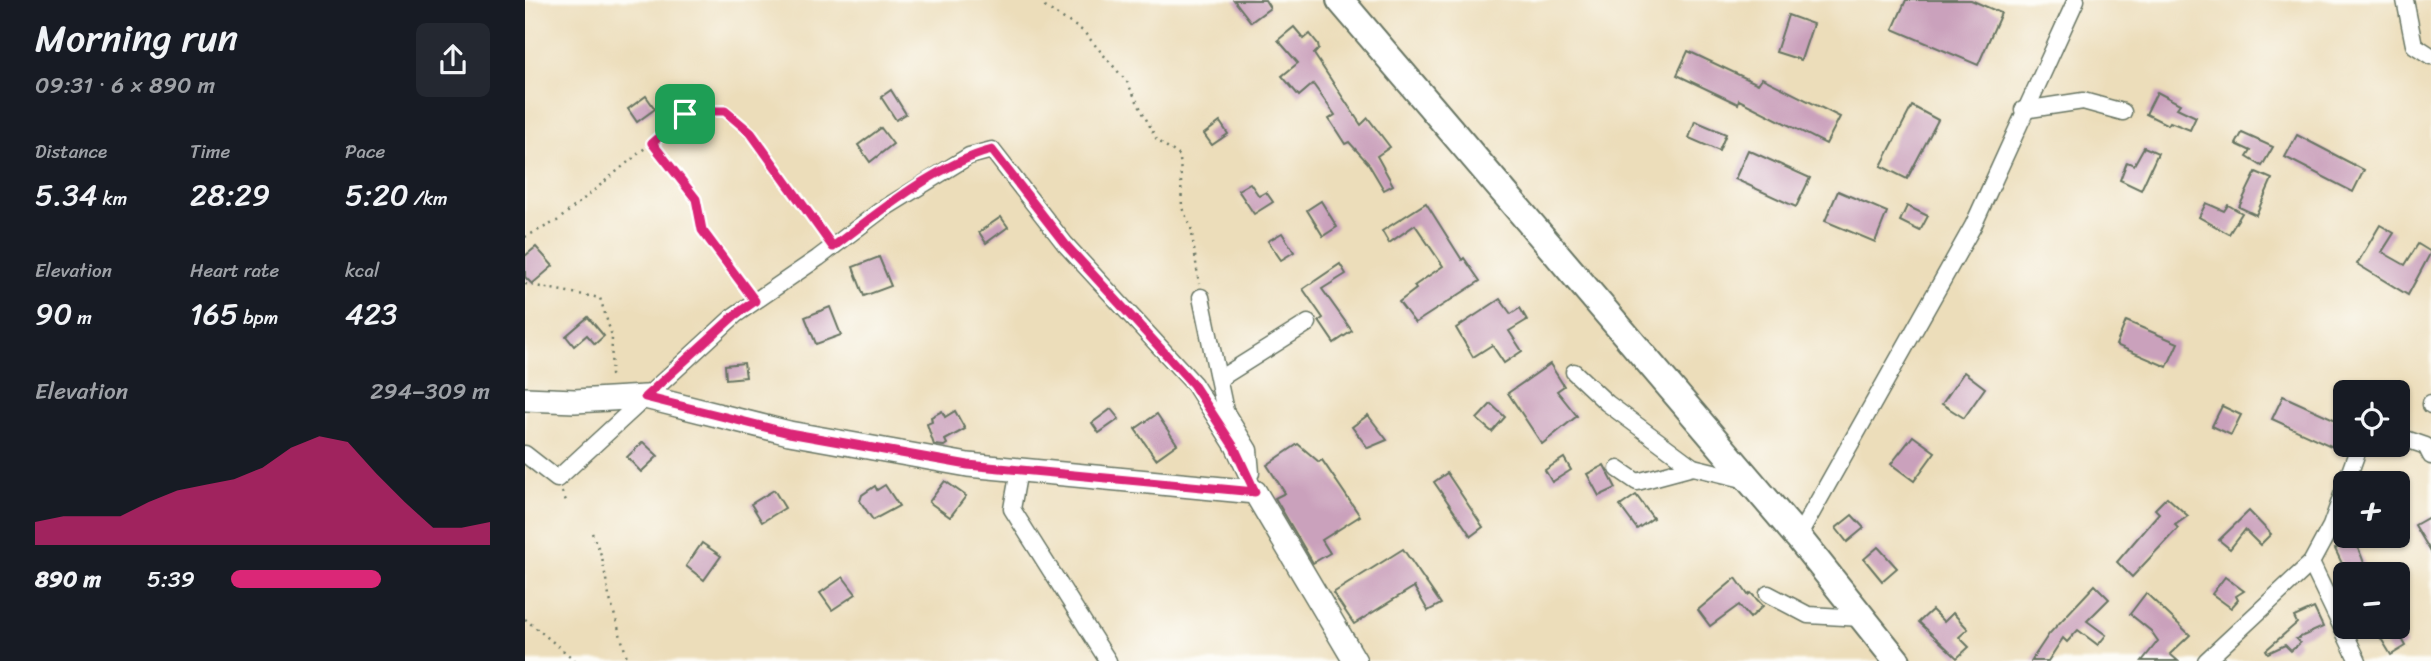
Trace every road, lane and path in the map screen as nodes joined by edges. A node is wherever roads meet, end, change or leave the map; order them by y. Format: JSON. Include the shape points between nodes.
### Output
{"nodes":[{"id":1,"x":1043,"y":0,"type":"edge"},
{"id":2,"x":1340,"y":0,"type":"edge"},
{"id":3,"x":2076,"y":0,"type":"edge"},
{"id":4,"x":2405,"y":0,"type":"edge"},
{"id":5,"x":2431,"y":56,"type":"edge"},
{"id":6,"x":2023,"y":110,"type":"junction"},
{"id":7,"x":2123,"y":112,"type":"dead end"},
{"id":8,"x":652,"y":143,"type":"junction"},
{"id":9,"x":525,"y":237,"type":"edge"},
{"id":10,"x":833,"y":247,"type":"junction"},
{"id":11,"x":525,"y":284,"type":"edge"},
{"id":12,"x":1201,"y":297,"type":"joint"},
{"id":13,"x":755,"y":301,"type":"junction"},
{"id":14,"x":1308,"y":323,"type":"dead end"},
{"id":15,"x":1574,"y":372,"type":"dead end"},
{"id":16,"x":1219,"y":379,"type":"junction"},
{"id":17,"x":635,"y":398,"type":"junction"},
{"id":18,"x":525,"y":399,"type":"edge"},
{"id":19,"x":2410,"y":440,"type":"edge"},
{"id":20,"x":2429,"y":447,"type":"edge"},
{"id":21,"x":525,"y":454,"type":"edge"},
{"id":22,"x":1693,"y":467,"type":"junction"},
{"id":23,"x":1618,"y":469,"type":"dead end"},
{"id":24,"x":1019,"y":470,"type":"junction"},
{"id":25,"x":1749,"y":481,"type":"junction"},
{"id":26,"x":1253,"y":486,"type":"junction"},
{"id":27,"x":2333,"y":521,"type":"edge"},
{"id":28,"x":592,"y":533,"type":"dead end"},
{"id":29,"x":1798,"y":537,"type":"junction"},
{"id":30,"x":2311,"y":563,"type":"junction"},
{"id":31,"x":1768,"y":594,"type":"dead end"},
{"id":32,"x":1862,"y":618,"type":"junction"},
{"id":33,"x":525,"y":619,"type":"edge"},
{"id":34,"x":1348,"y":659,"type":"edge"},
{"id":35,"x":576,"y":661,"type":"edge"},
{"id":36,"x":628,"y":661,"type":"edge"},
{"id":37,"x":1108,"y":661,"type":"edge"},
{"id":38,"x":1898,"y":661,"type":"edge"},
{"id":39,"x":2206,"y":661,"type":"edge"},
{"id":40,"x":2358,"y":661,"type":"edge"}],
"edges":[{"from":1,"to":12,"type":"path","via":[[1045,6],[1083,31],[1127,82],[1157,140],[1180,156],[1182,208],[1191,227]]},
{"from":2,"to":25,"type":"main road"},
{"from":3,"to":6,"type":"street"},
{"from":4,"to":5,"type":"street","via":[[2414,45]]},
{"from":6,"to":7,"type":"street","via":[[2083,102]]},
{"from":6,"to":29,"type":"street","via":[[1973,226]]},
{"from":8,"to":9,"type":"path","via":[[557,221]]},
{"from":8,"to":10,"type":"path","via":[[685,114],[725,111],[751,133]]},
{"from":8,"to":13,"type":"path","via":[[696,199],[702,230]]},
{"from":10,"to":13,"type":"street"},
{"from":10,"to":26,"type":"street","via":[[880,211],[969,156],[992,150],[1065,244],[1193,384]]},
{"from":11,"to":17,"type":"path","via":[[600,298],[612,335],[611,375]]},
{"from":12,"to":16,"type":"street"},
{"from":13,"to":17,"type":"street"},
{"from":14,"to":16,"type":"street"},
{"from":15,"to":22,"type":"street","via":[[1607,403]]},
{"from":16,"to":26,"type":"street","via":[[1225,411],[1249,450]]},
{"from":17,"to":18,"type":"street"},
{"from":17,"to":21,"type":"street","via":[[557,479]]},
{"from":17,"to":24,"type":"street","via":[[789,433]]},
{"from":19,"to":20,"type":"street"},
{"from":22,"to":23,"type":"street","via":[[1637,482]]},
{"from":22,"to":25,"type":"street"},
{"from":24,"to":26,"type":"street"},
{"from":24,"to":37,"type":"street","via":[[1012,509]]},
{"from":25,"to":29,"type":"main road"},
{"from":26,"to":34,"type":"street"},
{"from":27,"to":30,"type":"street"},
{"from":28,"to":36,"type":"path"},
{"from":29,"to":32,"type":"main road"},
{"from":30,"to":39,"type":"street"},
{"from":30,"to":40,"type":"street"},
{"from":31,"to":32,"type":"street","via":[[1808,615]]},
{"from":32,"to":38,"type":"main road"},
{"from":33,"to":35,"type":"path"}]}
